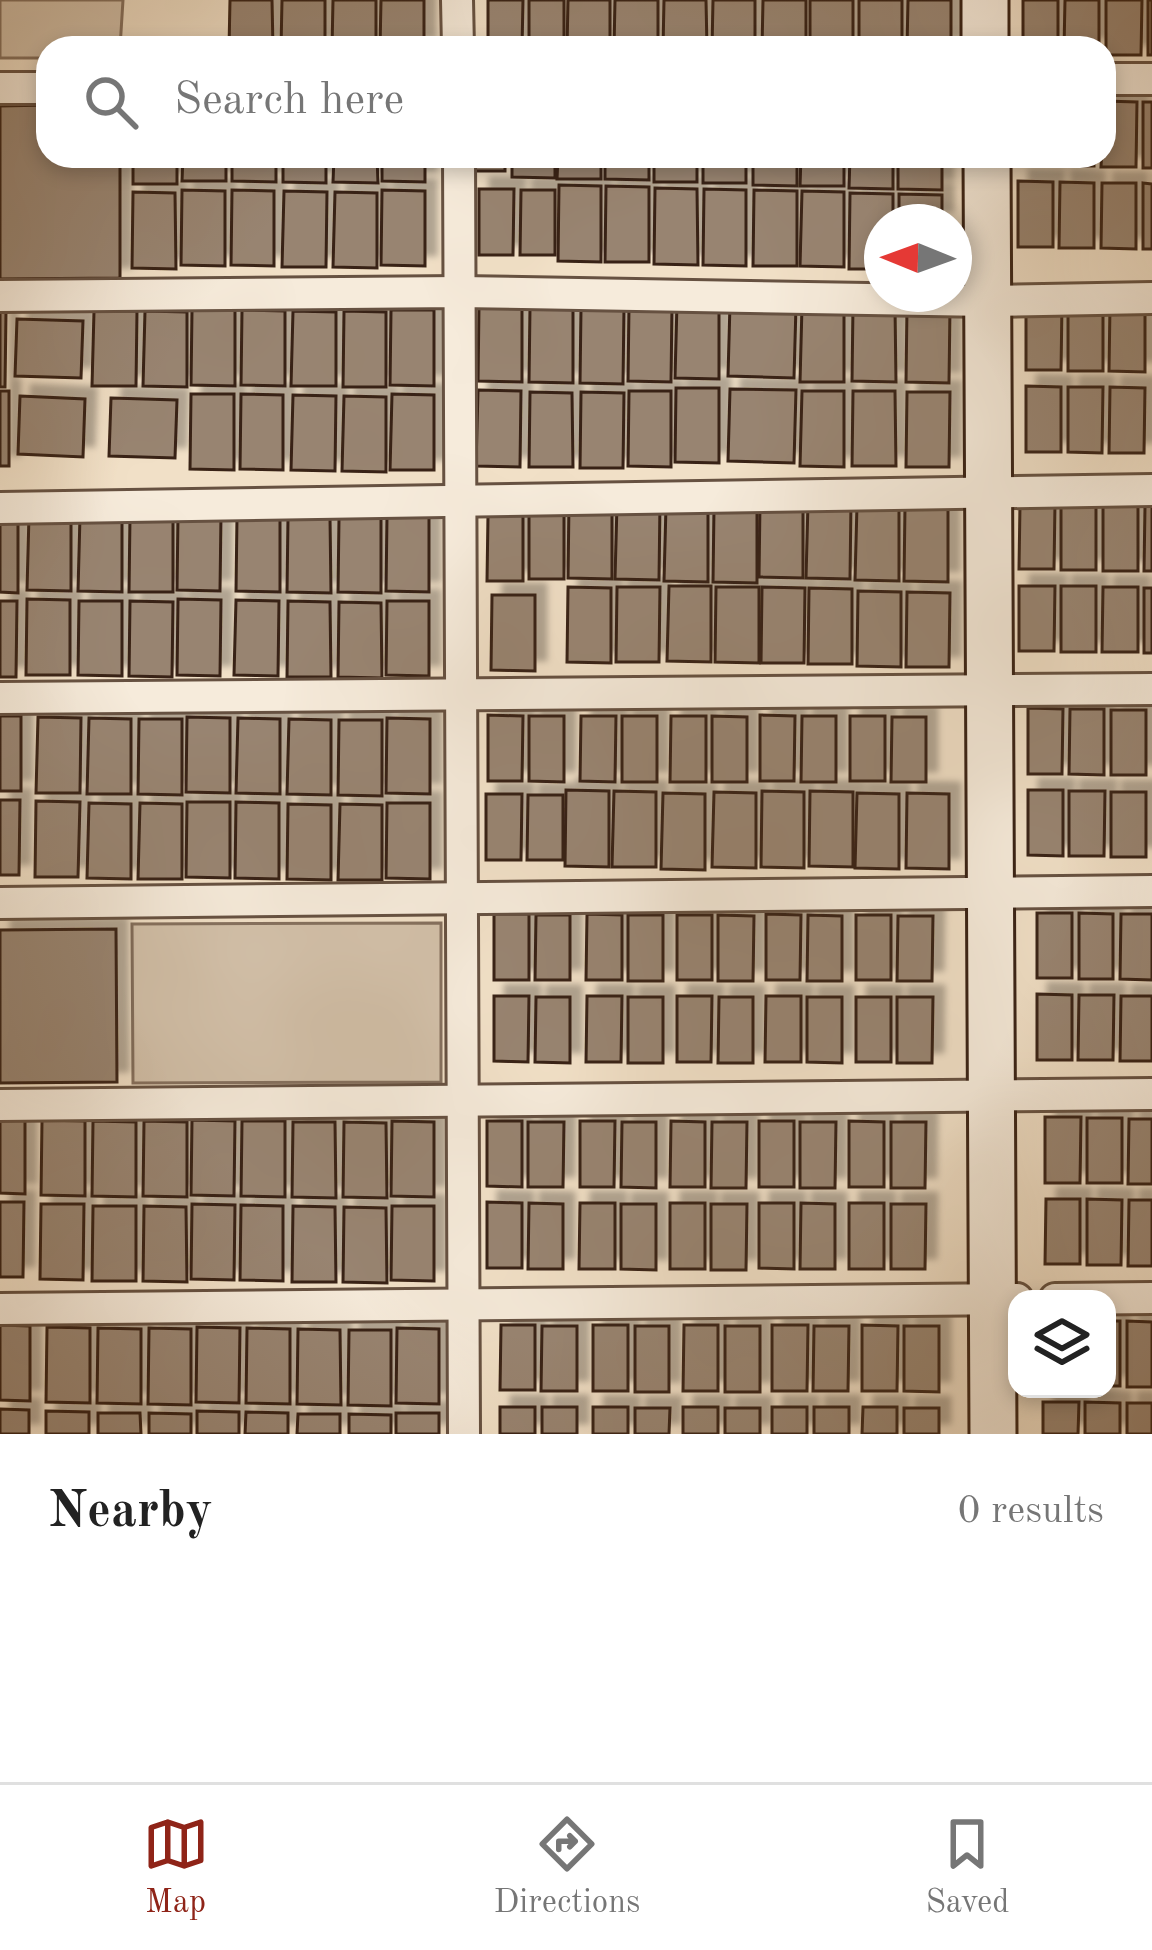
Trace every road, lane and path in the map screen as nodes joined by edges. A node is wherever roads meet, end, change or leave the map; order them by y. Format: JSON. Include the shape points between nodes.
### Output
{"nodes":[{"id":1,"x":457,"y":0,"type":"edge"},
{"id":2,"x":985,"y":0,"type":"edge"},
{"id":3,"x":458,"y":36,"type":"edge"},
{"id":4,"x":985,"y":36,"type":"edge"},
{"id":5,"x":1116,"y":79,"type":"edge"},
{"id":6,"x":1152,"y":79,"type":"edge"},
{"id":7,"x":0,"y":88,"type":"edge"},
{"id":8,"x":36,"y":88,"type":"edge"},
{"id":9,"x":459,"y":168,"type":"edge"},
{"id":10,"x":986,"y":168,"type":"edge"},
{"id":11,"x":460,"y":292,"type":"junction"},
{"id":12,"x":0,"y":296,"type":"edge"},
{"id":13,"x":1152,"y":298,"type":"edge"},
{"id":14,"x":988,"y":301,"type":"junction"},
{"id":15,"x":1152,"y":490,"type":"edge"},
{"id":16,"x":987,"y":493,"type":"junction"},
{"id":17,"x":461,"y":501,"type":"junction"},
{"id":18,"x":0,"y":508,"type":"edge"},
{"id":19,"x":1152,"y":688,"type":"edge"},
{"id":20,"x":988,"y":690,"type":"junction"},
{"id":21,"x":461,"y":694,"type":"junction"},
{"id":22,"x":0,"y":698,"type":"edge"},
{"id":23,"x":1152,"y":891,"type":"edge"},
{"id":24,"x":989,"y":892,"type":"junction"},
{"id":25,"x":462,"y":898,"type":"junction"},
{"id":26,"x":0,"y":903,"type":"edge"},
{"id":27,"x":1152,"y":1094,"type":"edge"},
{"id":28,"x":990,"y":1095,"type":"junction"},
{"id":29,"x":463,"y":1100,"type":"junction"},
{"id":30,"x":0,"y":1105,"type":"edge"},
{"id":31,"x":1116,"y":1298,"type":"edge"},
{"id":32,"x":1152,"y":1298,"type":"edge"},
{"id":33,"x":1004,"y":1299,"type":"edge"},
{"id":34,"x":464,"y":1304,"type":"junction"},
{"id":35,"x":0,"y":1309,"type":"edge"},
{"id":36,"x":464,"y":1434,"type":"edge"},
{"id":37,"x":993,"y":1434,"type":"edge"}],
"edges":[{"from":1,"to":3,"type":"street"},
{"from":2,"to":4,"type":"street"},
{"from":5,"to":6,"type":"street"},
{"from":7,"to":8,"type":"street"},
{"from":9,"to":11,"type":"street"},
{"from":10,"to":14,"type":"street"},
{"from":11,"to":12,"type":"street"},
{"from":11,"to":14,"type":"street"},
{"from":11,"to":17,"type":"street"},
{"from":13,"to":14,"type":"street"},
{"from":14,"to":16,"type":"street"},
{"from":15,"to":16,"type":"street"},
{"from":16,"to":17,"type":"street"},
{"from":16,"to":20,"type":"street"},
{"from":17,"to":18,"type":"street"},
{"from":17,"to":21,"type":"street"},
{"from":19,"to":20,"type":"street"},
{"from":20,"to":21,"type":"street"},
{"from":20,"to":24,"type":"street"},
{"from":21,"to":22,"type":"street"},
{"from":21,"to":25,"type":"street"},
{"from":23,"to":24,"type":"street"},
{"from":24,"to":25,"type":"street"},
{"from":24,"to":28,"type":"street"},
{"from":25,"to":26,"type":"street"},
{"from":25,"to":29,"type":"street"},
{"from":27,"to":28,"type":"street"},
{"from":28,"to":29,"type":"street"},
{"from":28,"to":33,"type":"street"},
{"from":29,"to":30,"type":"street"},
{"from":29,"to":34,"type":"street"},
{"from":31,"to":32,"type":"street"},
{"from":33,"to":34,"type":"street"},
{"from":33,"to":37,"type":"street"},
{"from":34,"to":35,"type":"street"},
{"from":34,"to":36,"type":"street"}]}
